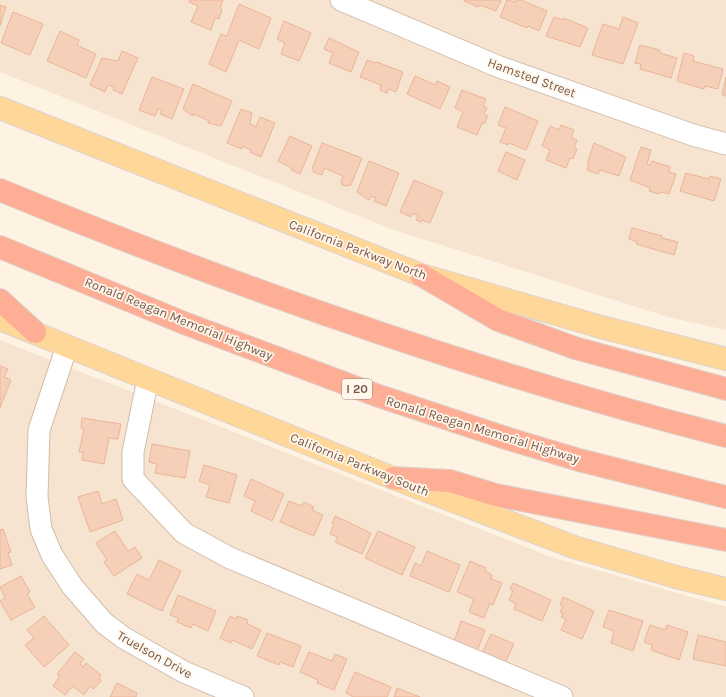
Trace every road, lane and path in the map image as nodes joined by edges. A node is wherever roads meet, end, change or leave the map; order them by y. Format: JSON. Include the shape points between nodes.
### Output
{"nodes":[{"id":1,"x":341,"y":0,"type":"edge"},
{"id":2,"x":0,"y":108,"type":"edge"},
{"id":3,"x":726,"y":144,"type":"edge"},
{"id":4,"x":0,"y":190,"type":"edge"},
{"id":5,"x":0,"y":247,"type":"edge"},
{"id":6,"x":421,"y":275,"type":"junction"},
{"id":7,"x":0,"y":300,"type":"edge"},
{"id":8,"x":0,"y":318,"type":"edge"},
{"id":9,"x":35,"y":332,"type":"junction"},
{"id":10,"x":67,"y":346,"type":"junction"},
{"id":11,"x":726,"y":359,"type":"edge"},
{"id":12,"x":148,"y":379,"type":"junction"},
{"id":13,"x":726,"y":389,"type":"edge"},
{"id":14,"x":726,"y":436,"type":"edge"},
{"id":15,"x":393,"y":478,"type":"junction"},
{"id":16,"x":726,"y":497,"type":"edge"},
{"id":17,"x":726,"y":540,"type":"edge"},
{"id":18,"x":726,"y":589,"type":"edge"},
{"id":19,"x":243,"y":697,"type":"edge"},
{"id":20,"x":562,"y":697,"type":"edge"}],
"edges":[{"from":1,"to":3,"type":"street","name":"Hamsted Street","via":[[497,66],[693,136]]},
{"from":2,"to":6,"type":"main road","name":"California Parkway North"},
{"from":4,"to":14,"type":"highway","via":[[194,267],[380,334],[601,404]]},
{"from":5,"to":16,"type":"highway","name":"Ronald Reagan Memorial Highway","number":"I 20","via":[[184,323],[376,396],[509,440]]},
{"from":6,"to":11,"type":"main road","name":"California Parkway North","via":[[601,327]]},
{"from":6,"to":13,"type":"highway","via":[[498,320],[575,348]]},
{"from":7,"to":9,"type":"highway"},
{"from":8,"to":9,"type":"main road","name":"California Parkway South"},
{"from":9,"to":10,"type":"main road","name":"California Parkway South"},
{"from":10,"to":12,"type":"main road","name":"California Parkway South"},
{"from":10,"to":19,"type":"street","name":"Truelson Drive","via":[[39,430],[37,497],[41,529],[52,555],[72,586],[104,623],[124,638],[184,672]]},
{"from":12,"to":15,"type":"main road","name":"California Parkway South"},
{"from":12,"to":20,"type":"street","via":[[133,452],[132,479],[184,533],[238,561]]},
{"from":15,"to":17,"type":"highway","via":[[450,481],[496,495]]},
{"from":15,"to":18,"type":"main road","name":"California Parkway South","via":[[574,547]]}]}
